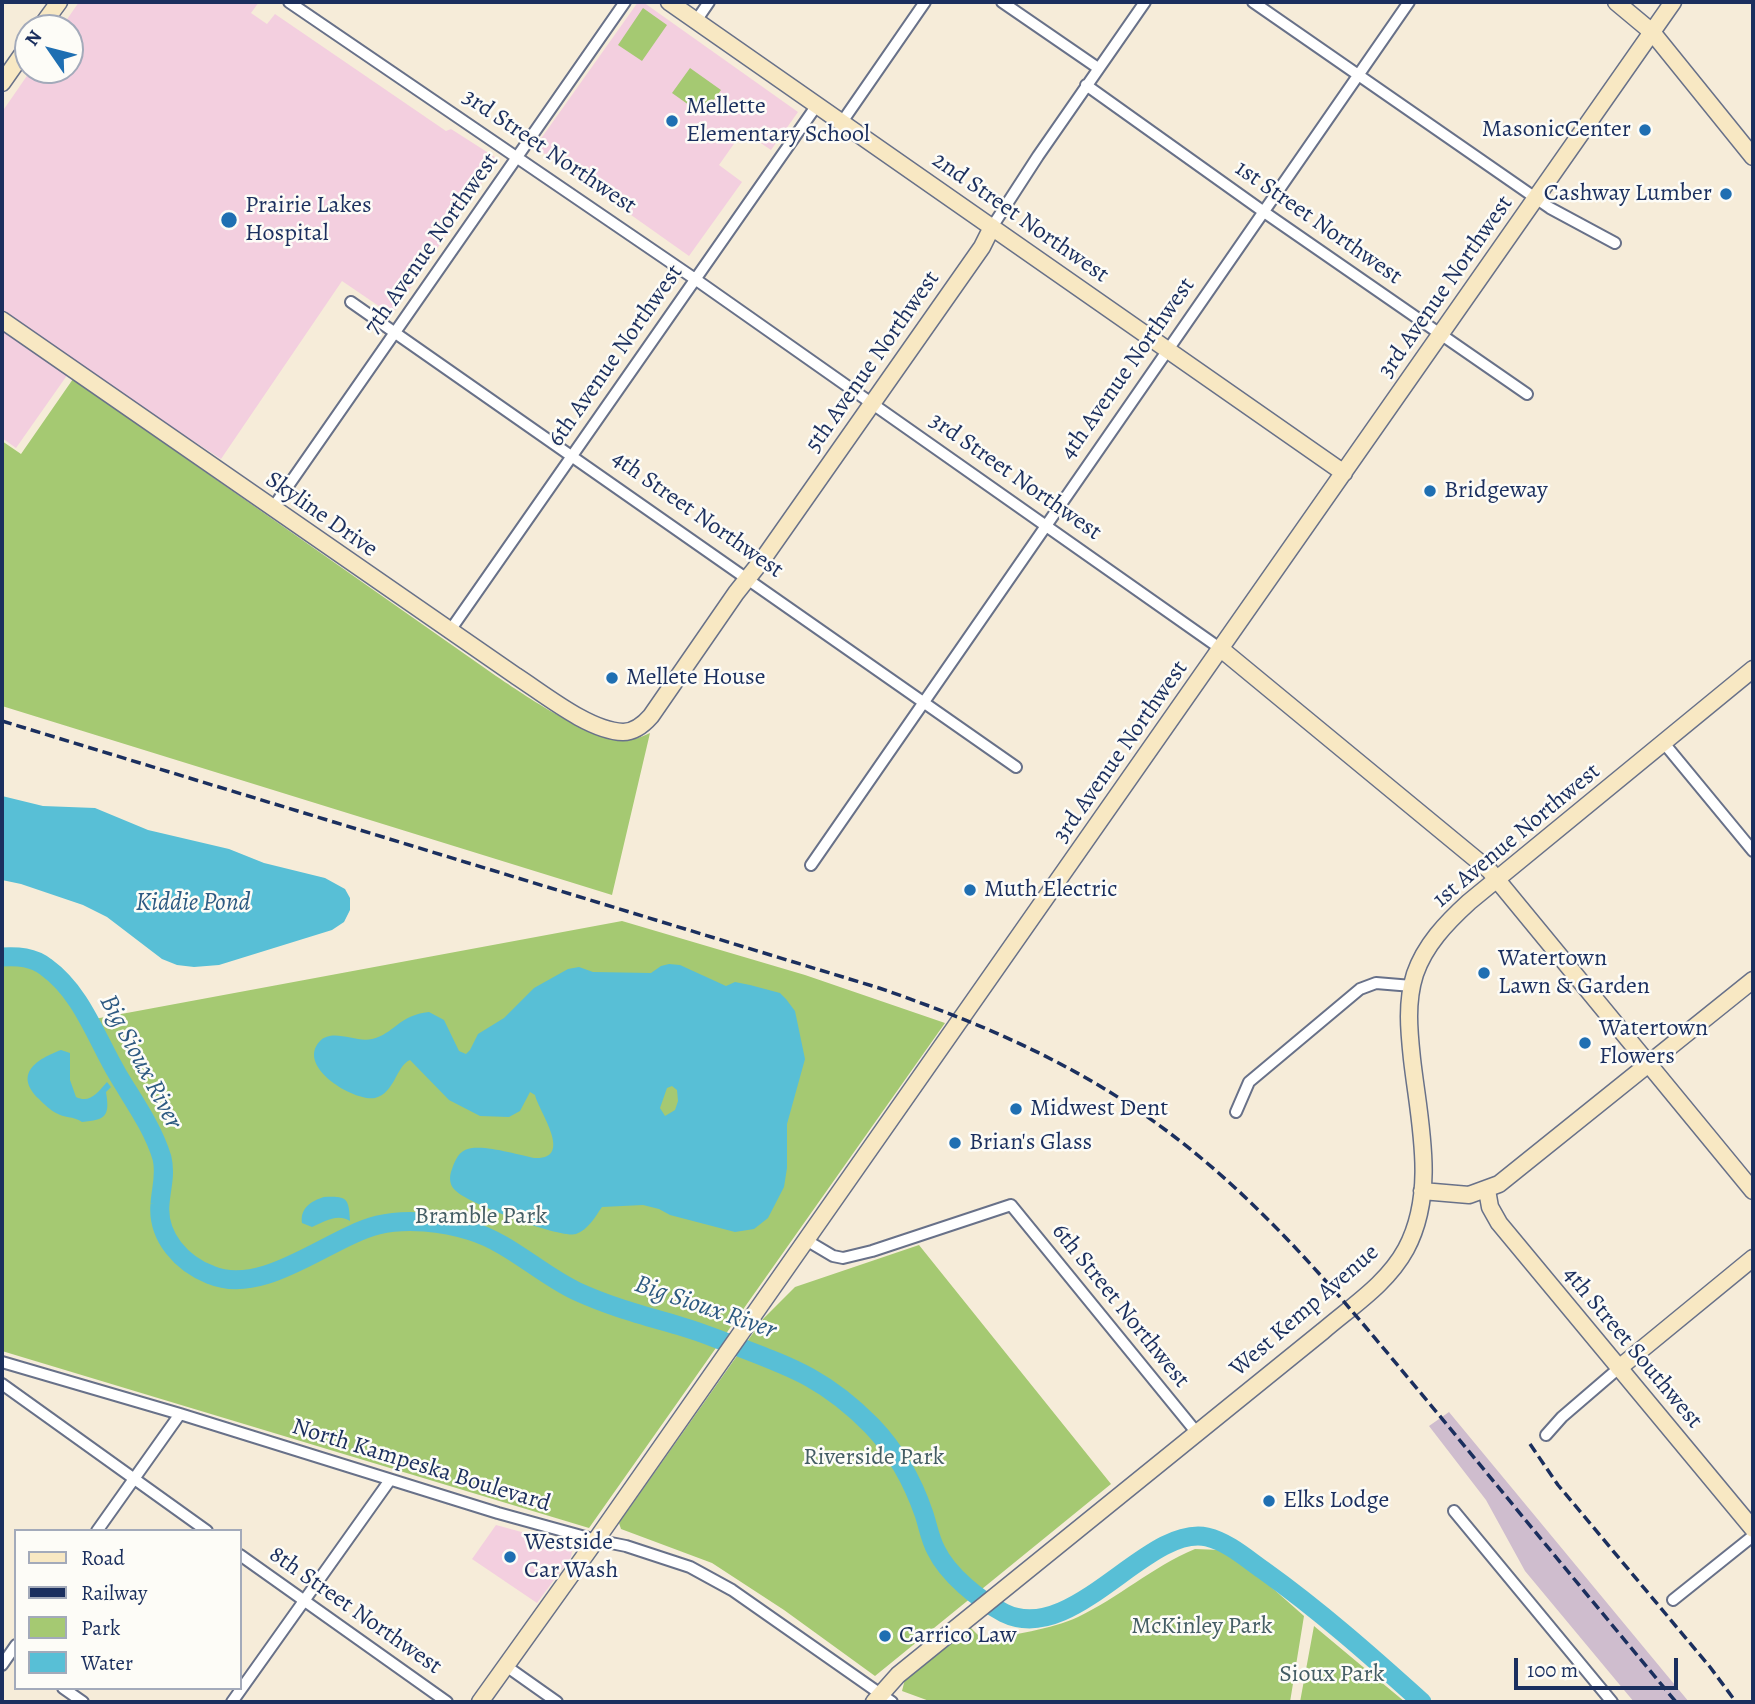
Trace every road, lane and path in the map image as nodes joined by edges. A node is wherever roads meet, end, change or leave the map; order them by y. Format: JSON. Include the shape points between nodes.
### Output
{"nodes":[{"id":1,"x":289,"y":2,"type":"edge"},
{"id":2,"x":625,"y":2,"type":"edge"},
{"id":3,"x":669,"y":2,"type":"edge"},
{"id":4,"x":709,"y":2,"type":"edge"},
{"id":5,"x":925,"y":2,"type":"edge"},
{"id":6,"x":1002,"y":2,"type":"edge"},
{"id":7,"x":1145,"y":2,"type":"edge"},
{"id":8,"x":1253,"y":2,"type":"edge"},
{"id":9,"x":1409,"y":2,"type":"edge"},
{"id":10,"x":1616,"y":2,"type":"edge"},
{"id":11,"x":1673,"y":2,"type":"edge"},
{"id":12,"x":696,"y":21,"type":"junction"},
{"id":13,"x":1652,"y":32,"type":"junction"},
{"id":14,"x":14,"y":66,"type":"edge"},
{"id":15,"x":1098,"y":68,"type":"junction"},
{"id":16,"x":1359,"y":74,"type":"junction"},
{"id":17,"x":2,"y":83,"type":"edge"},
{"id":18,"x":1086,"y":85,"type":"junction"},
{"id":19,"x":817,"y":105,"type":"junction"},
{"id":20,"x":842,"y":122,"type":"junction"},
{"id":21,"x":517,"y":157,"type":"junction"},
{"id":22,"x":1753,"y":157,"type":"edge"},
{"id":23,"x":1536,"y":198,"type":"junction"},
{"id":24,"x":1264,"y":212,"type":"junction"},
{"id":25,"x":992,"y":227,"type":"junction"},
{"id":26,"x":1615,"y":243,"type":"dead end"},
{"id":27,"x":695,"y":279,"type":"junction"},
{"id":28,"x":351,"y":302,"type":"dead end"},
{"id":29,"x":2,"y":320,"type":"edge"},
{"id":30,"x":396,"y":333,"type":"junction"},
{"id":31,"x":1442,"y":334,"type":"junction"},
{"id":32,"x":1168,"y":349,"type":"junction"},
{"id":33,"x":1527,"y":394,"type":"dead end"},
{"id":34,"x":872,"y":404,"type":"junction"},
{"id":35,"x":571,"y":456,"type":"junction"},
{"id":36,"x":1345,"y":473,"type":"junction"},
{"id":37,"x":272,"y":509,"type":"junction"},
{"id":38,"x":1044,"y":526,"type":"junction"},
{"id":39,"x":747,"y":578,"type":"junction"},
{"id":40,"x":449,"y":632,"type":"junction"},
{"id":41,"x":1221,"y":649,"type":"junction"},
{"id":42,"x":1753,"y":669,"type":"edge"},
{"id":43,"x":923,"y":701,"type":"junction"},
{"id":44,"x":622,"y":732,"type":"joint"},
{"id":45,"x":1663,"y":742,"type":"junction"},
{"id":46,"x":1016,"y":767,"type":"dead end"},
{"id":47,"x":1753,"y":851,"type":"edge"},
{"id":48,"x":811,"y":865,"type":"dead end"},
{"id":49,"x":1498,"y":879,"type":"junction"},
{"id":50,"x":1753,"y":979,"type":"edge"},
{"id":51,"x":1412,"y":986,"type":"junction"},
{"id":52,"x":1649,"y":1065,"type":"junction"},
{"id":53,"x":1236,"y":1112,"type":"dead end"},
{"id":54,"x":1487,"y":1190,"type":"junction"},
{"id":55,"x":1422,"y":1191,"type":"junction"},
{"id":56,"x":1753,"y":1191,"type":"edge"},
{"id":57,"x":806,"y":1240,"type":"junction"},
{"id":58,"x":1753,"y":1258,"type":"edge"},
{"id":59,"x":2,"y":1362,"type":"edge"},
{"id":60,"x":1619,"y":1368,"type":"junction"},
{"id":61,"x":2,"y":1384,"type":"edge"},
{"id":62,"x":180,"y":1414,"type":"junction"},
{"id":63,"x":1197,"y":1433,"type":"junction"},
{"id":64,"x":1546,"y":1435,"type":"dead end"},
{"id":65,"x":134,"y":1478,"type":"junction"},
{"id":66,"x":390,"y":1480,"type":"junction"},
{"id":67,"x":1454,"y":1511,"type":"dead end"},
{"id":68,"x":98,"y":1529,"type":"edge"},
{"id":69,"x":204,"y":1529,"type":"edge"},
{"id":70,"x":1753,"y":1529,"type":"edge"},
{"id":71,"x":1753,"y":1536,"type":"edge"},
{"id":72,"x":596,"y":1540,"type":"junction"},
{"id":73,"x":242,"y":1556,"type":"edge"},
{"id":74,"x":1673,"y":1600,"type":"dead end"},
{"id":75,"x":305,"y":1601,"type":"junction"},
{"id":76,"x":11,"y":1649,"type":"edge"},
{"id":77,"x":2,"y":1665,"type":"edge"},
{"id":78,"x":506,"y":1666,"type":"junction"},
{"id":79,"x":242,"y":1688,"type":"edge"},
{"id":80,"x":66,"y":1690,"type":"edge"},
{"id":81,"x":882,"y":1699,"type":"edge"},
{"id":82,"x":83,"y":1702,"type":"edge"},
{"id":83,"x":447,"y":1702,"type":"edge"},
{"id":84,"x":480,"y":1702,"type":"edge"},
{"id":85,"x":557,"y":1702,"type":"edge"},
{"id":86,"x":1612,"y":1702,"type":"edge"}],
"edges":[{"from":1,"to":21,"type":"street","name":"3rd Street Northwest"},
{"from":2,"to":21,"type":"street","name":"7th Avenue Northwest"},
{"from":3,"to":12,"type":"street","name":"2nd Street Northwest"},
{"from":4,"to":12,"type":"street"},
{"from":5,"to":20,"type":"street"},
{"from":6,"to":15,"type":"street"},
{"from":7,"to":15,"type":"street","name":"5th Avenue Northwest"},
{"from":8,"to":16,"type":"street"},
{"from":9,"to":16,"type":"street","name":"4th Avenue Northwest"},
{"from":10,"to":13,"type":"street"},
{"from":11,"to":13,"type":"street","name":"3rd Avenue Northwest"},
{"from":12,"to":19,"type":"street","name":"2nd Street Northwest"},
{"from":13,"to":22,"type":"street"},
{"from":13,"to":23,"type":"street","name":"3rd Avenue Northwest"},
{"from":14,"to":17,"type":"street"},
{"from":15,"to":18,"type":"street","name":"5th Avenue Northwest"},
{"from":16,"to":23,"type":"street"},
{"from":16,"to":24,"type":"street","name":"4th Avenue Northwest"},
{"from":18,"to":24,"type":"street","name":"1st Street Northwest"},
{"from":18,"to":25,"type":"street","name":"5th Avenue Northwest"},
{"from":19,"to":20,"type":"street","name":"2nd Street Northwest"},
{"from":19,"to":27,"type":"street","name":"6th Avenue Northwest"},
{"from":20,"to":25,"type":"street","name":"2nd Street Northwest"},
{"from":21,"to":27,"type":"street","name":"3rd Street Northwest"},
{"from":21,"to":30,"type":"street","name":"7th Avenue Northwest"},
{"from":23,"to":26,"type":"street"},
{"from":23,"to":31,"type":"street","name":"3rd Avenue Northwest"},
{"from":24,"to":31,"type":"street","name":"1st Street Northwest"},
{"from":24,"to":32,"type":"street","name":"4th Avenue Northwest"},
{"from":25,"to":32,"type":"street","name":"2nd Street Northwest"},
{"from":25,"to":34,"type":"street","name":"5th Avenue Northwest"},
{"from":27,"to":34,"type":"street","name":"3rd Street Northwest"},
{"from":27,"to":35,"type":"street","name":"6th Avenue Northwest"},
{"from":28,"to":30,"type":"street","name":"4th Street Northwest"},
{"from":29,"to":37,"type":"street","name":"Skyline Drive"},
{"from":30,"to":35,"type":"street","name":"4th Street Northwest"},
{"from":30,"to":37,"type":"street","name":"7th Avenue Northwest"},
{"from":31,"to":33,"type":"street","name":"1st Street Northwest"},
{"from":31,"to":36,"type":"street","name":"3rd Avenue Northwest"},
{"from":32,"to":36,"type":"street","name":"2nd Street Northwest"},
{"from":32,"to":38,"type":"street","name":"4th Avenue Northwest"},
{"from":34,"to":38,"type":"street","name":"3rd Street Northwest"},
{"from":34,"to":39,"type":"street","name":"5th Avenue Northwest"},
{"from":35,"to":39,"type":"street","name":"4th Street Northwest"},
{"from":35,"to":40,"type":"street","name":"6th Avenue Northwest"},
{"from":36,"to":41,"type":"street","name":"3rd Avenue Northwest"},
{"from":37,"to":40,"type":"street","name":"Skyline Drive"},
{"from":38,"to":41,"type":"street","name":"3rd Street Northwest"},
{"from":38,"to":43,"type":"street","name":"4th Avenue Northwest"},
{"from":39,"to":43,"type":"street","name":"4th Street Northwest"},
{"from":39,"to":44,"type":"street","name":"5th Avenue Northwest","via":[[651,716],[638,728]]},
{"from":40,"to":44,"type":"street","name":"Skyline Drive","via":[[577,715]]},
{"from":41,"to":49,"type":"street","name":"3rd Street Northwest"},
{"from":41,"to":57,"type":"street","name":"3rd Avenue Northwest"},
{"from":42,"to":45,"type":"street","name":"1st Avenue Northwest"},
{"from":43,"to":46,"type":"street","name":"4th Street Northwest"},
{"from":43,"to":48,"type":"street","name":"4th Avenue Northwest"},
{"from":45,"to":47,"type":"street"},
{"from":45,"to":49,"type":"street","name":"1st Avenue Northwest"},
{"from":49,"to":51,"type":"street","name":"1st Avenue Northwest","via":[[1442,929],[1424,955]]},
{"from":49,"to":52,"type":"street","name":"3rd Street Northwest"},
{"from":50,"to":52,"type":"street"},
{"from":51,"to":53,"type":"street","via":[[1376,983],[1360,989],[1249,1082]]},
{"from":51,"to":55,"type":"street","via":[[1409,1030],[1424,1164]]},
{"from":52,"to":54,"type":"street","via":[[1507,1179]]},
{"from":52,"to":56,"type":"street","name":"3rd Street Northwest"},
{"from":54,"to":55,"type":"street","via":[[1458,1195]]},
{"from":54,"to":60,"type":"street","name":"4th Street Southwest","via":[[1499,1223]]},
{"from":55,"to":63,"type":"street","name":"West Kemp Avenue","via":[[1407,1247],[1385,1278]]},
{"from":57,"to":63,"type":"street","name":"6th Street Northwest","via":[[843,1258],[1010,1205]]},
{"from":57,"to":72,"type":"street","name":"3rd Avenue Northwest"},
{"from":58,"to":60,"type":"street"},
{"from":59,"to":62,"type":"street","name":"North Kampeska Boulevard"},
{"from":60,"to":64,"type":"street"},
{"from":60,"to":70,"type":"street","name":"4th Street Southwest"},
{"from":61,"to":65,"type":"street"},
{"from":62,"to":65,"type":"street"},
{"from":62,"to":66,"type":"street","name":"North Kampeska Boulevard"},
{"from":63,"to":81,"type":"street","name":"West Kemp Avenue","via":[[898,1675]]},
{"from":65,"to":68,"type":"street"},
{"from":65,"to":69,"type":"street"},
{"from":66,"to":72,"type":"street","name":"North Kampeska Boulevard"},
{"from":66,"to":75,"type":"street"},
{"from":67,"to":86,"type":"street"},
{"from":71,"to":74,"type":"street"},
{"from":72,"to":78,"type":"street","name":"3rd Avenue Northwest"},
{"from":72,"to":81,"type":"street","name":"North Kampeska Boulevard","via":[[675,1562],[719,1582]]},
{"from":73,"to":75,"type":"street","name":"8th Street Northwest"},
{"from":75,"to":79,"type":"street"},
{"from":75,"to":83,"type":"street","name":"8th Street Northwest"},
{"from":76,"to":77,"type":"street"},
{"from":78,"to":84,"type":"street","name":"3rd Avenue Northwest"},
{"from":78,"to":85,"type":"street"},
{"from":80,"to":82,"type":"street"}]}
